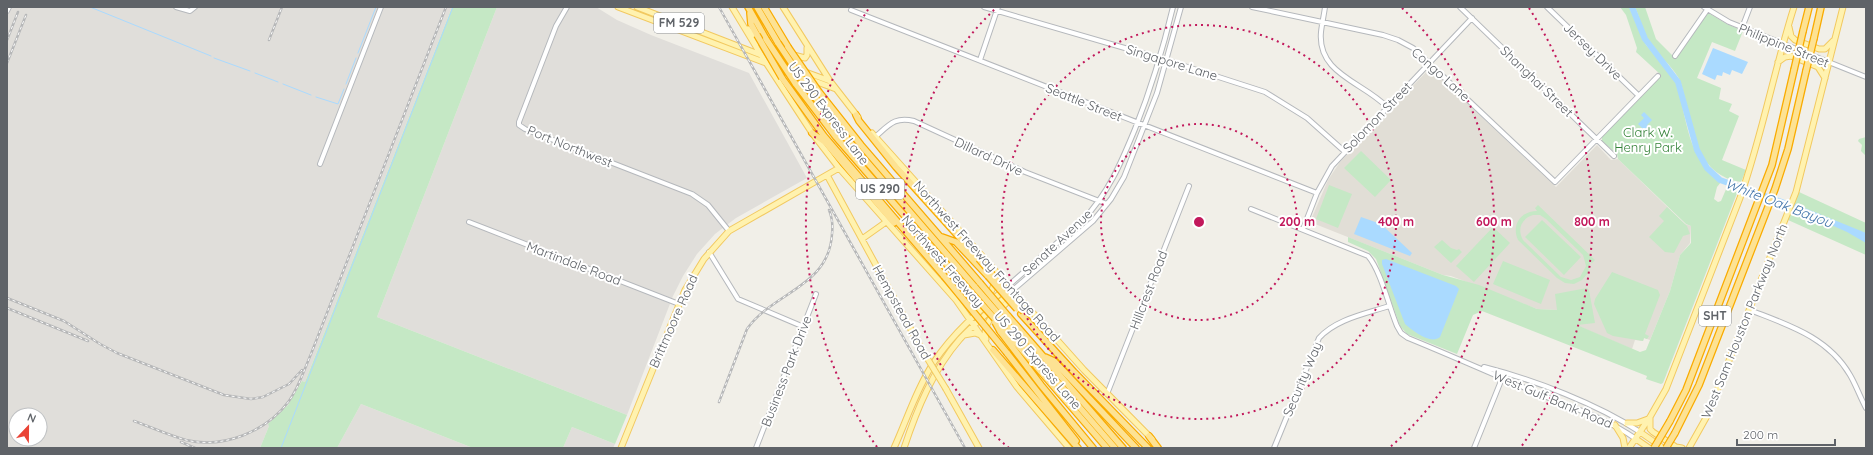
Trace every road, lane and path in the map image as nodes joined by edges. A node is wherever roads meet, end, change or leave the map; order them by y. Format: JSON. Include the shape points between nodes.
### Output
{"nodes":[{"id":1,"x":9,"y":7,"type":"edge"},
{"id":2,"x":176,"y":7,"type":"edge"},
{"id":3,"x":195,"y":7,"type":"edge"},
{"id":4,"x":381,"y":7,"type":"edge"},
{"id":5,"x":567,"y":7,"type":"edge"},
{"id":6,"x":618,"y":7,"type":"edge"},
{"id":7,"x":637,"y":7,"type":"edge"},
{"id":8,"x":732,"y":7,"type":"edge"},
{"id":9,"x":757,"y":7,"type":"edge"},
{"id":10,"x":764,"y":7,"type":"edge"},
{"id":11,"x":784,"y":7,"type":"edge"},
{"id":12,"x":984,"y":7,"type":"edge"},
{"id":13,"x":1173,"y":7,"type":"edge"},
{"id":14,"x":1180,"y":7,"type":"edge"},
{"id":15,"x":1252,"y":7,"type":"edge"},
{"id":16,"x":1325,"y":7,"type":"edge"},
{"id":17,"x":1460,"y":7,"type":"edge"},
{"id":18,"x":1546,"y":7,"type":"edge"},
{"id":19,"x":1750,"y":7,"type":"edge"},
{"id":20,"x":1794,"y":7,"type":"edge"},
{"id":21,"x":1809,"y":7,"type":"edge"},
{"id":22,"x":1821,"y":7,"type":"edge"},
{"id":23,"x":1843,"y":7,"type":"edge"},
{"id":24,"x":748,"y":8,"type":"edge"},
{"id":25,"x":1706,"y":8,"type":"edge"},
{"id":26,"x":997,"y":9,"type":"edge"},
{"id":27,"x":851,"y":10,"type":"dead end"},
{"id":28,"x":7,"y":11,"type":"edge"},
{"id":29,"x":738,"y":18,"type":"junction"},
{"id":30,"x":1472,"y":18,"type":"junction"},
{"id":31,"x":1323,"y":22,"type":"junction"},
{"id":32,"x":1788,"y":26,"type":"junction"},
{"id":33,"x":1742,"y":28,"type":"junction"},
{"id":34,"x":751,"y":40,"type":"junction"},
{"id":35,"x":1834,"y":41,"type":"junction"},
{"id":36,"x":804,"y":43,"type":"junction"},
{"id":37,"x":1782,"y":44,"type":"junction"},
{"id":38,"x":745,"y":49,"type":"junction"},
{"id":39,"x":761,"y":55,"type":"junction"},
{"id":40,"x":1675,"y":56,"type":"dead end"},
{"id":41,"x":1160,"y":58,"type":"junction"},
{"id":42,"x":980,"y":60,"type":"junction"},
{"id":43,"x":1166,"y":60,"type":"junction"},
{"id":44,"x":1778,"y":62,"type":"junction"},
{"id":45,"x":766,"y":63,"type":"junction"},
{"id":46,"x":1429,"y":63,"type":"junction"},
{"id":47,"x":1829,"y":64,"type":"junction"},
{"id":48,"x":1658,"y":76,"type":"dead end"},
{"id":49,"x":1825,"y":78,"type":"junction"},
{"id":50,"x":1866,"y":78,"type":"edge"},
{"id":51,"x":830,"y":81,"type":"junction"},
{"id":52,"x":836,"y":90,"type":"junction"},
{"id":53,"x":1638,"y":96,"type":"junction"},
{"id":54,"x":1387,"y":107,"type":"junction"},
{"id":55,"x":856,"y":115,"type":"junction"},
{"id":56,"x":1137,"y":123,"type":"junction"},
{"id":57,"x":1145,"y":126,"type":"junction"},
{"id":58,"x":812,"y":133,"type":"junction"},
{"id":59,"x":875,"y":137,"type":"junction"},
{"id":60,"x":1597,"y":139,"type":"junction"},
{"id":61,"x":1344,"y":151,"type":"junction"},
{"id":62,"x":1614,"y":156,"type":"dead end"},
{"id":63,"x":320,"y":164,"type":"dead end"},
{"id":64,"x":838,"y":168,"type":"junction"},
{"id":65,"x":827,"y":175,"type":"junction"},
{"id":66,"x":1189,"y":186,"type":"dead end"},
{"id":67,"x":1317,"y":193,"type":"junction"},
{"id":68,"x":1099,"y":201,"type":"junction"},
{"id":69,"x":1107,"y":204,"type":"junction"},
{"id":70,"x":1251,"y":208,"type":"dead end"},
{"id":71,"x":469,"y":222,"type":"dead end"},
{"id":72,"x":886,"y":222,"type":"junction"},
{"id":73,"x":1303,"y":229,"type":"junction"},
{"id":74,"x":729,"y":231,"type":"junction"},
{"id":75,"x":940,"y":236,"type":"junction"},
{"id":76,"x":862,"y":239,"type":"junction"},
{"id":77,"x":709,"y":252,"type":"junction"},
{"id":78,"x":932,"y":262,"type":"junction"},
{"id":79,"x":992,"y":266,"type":"junction"},
{"id":80,"x":977,"y":285,"type":"junction"},
{"id":81,"x":1009,"y":285,"type":"junction"},
{"id":82,"x":1013,"y":290,"type":"junction"},
{"id":83,"x":816,"y":294,"type":"dead end"},
{"id":84,"x":956,"y":300,"type":"junction"},
{"id":85,"x":1015,"y":301,"type":"junction"},
{"id":86,"x":679,"y":304,"type":"junction"},
{"id":87,"x":1026,"y":305,"type":"junction"},
{"id":88,"x":1389,"y":306,"type":"junction"},
{"id":89,"x":1750,"y":310,"type":"junction"},
{"id":90,"x":1023,"y":313,"type":"junction"},
{"id":91,"x":970,"y":318,"type":"junction"},
{"id":92,"x":975,"y":324,"type":"junction"},
{"id":93,"x":1006,"y":326,"type":"junction"},
{"id":94,"x":804,"y":327,"type":"junction"},
{"id":95,"x":964,"y":336,"type":"junction"},
{"id":96,"x":982,"y":336,"type":"junction"},
{"id":97,"x":988,"y":343,"type":"junction"},
{"id":98,"x":993,"y":350,"type":"junction"},
{"id":99,"x":1042,"y":355,"type":"junction"},
{"id":100,"x":1476,"y":365,"type":"junction"},
{"id":101,"x":1504,"y":372,"type":"junction"},
{"id":102,"x":1502,"y":378,"type":"junction"},
{"id":103,"x":1107,"y":394,"type":"junction"},
{"id":104,"x":1866,"y":408,"type":"edge"},
{"id":105,"x":1650,"y":417,"type":"junction"},
{"id":106,"x":1627,"y":423,"type":"junction"},
{"id":107,"x":1615,"y":426,"type":"junction"},
{"id":108,"x":1640,"y":432,"type":"junction"},
{"id":109,"x":1149,"y":436,"type":"joint"},
{"id":110,"x":1636,"y":439,"type":"junction"},
{"id":111,"x":1690,"y":446,"type":"edge"},
{"id":112,"x":621,"y":448,"type":"edge"},
{"id":113,"x":756,"y":448,"type":"edge"},
{"id":114,"x":894,"y":448,"type":"edge"},
{"id":115,"x":904,"y":448,"type":"edge"},
{"id":116,"x":979,"y":448,"type":"edge"},
{"id":117,"x":1068,"y":448,"type":"edge"},
{"id":118,"x":1078,"y":448,"type":"edge"},
{"id":119,"x":1081,"y":448,"type":"edge"},
{"id":120,"x":1093,"y":448,"type":"edge"},
{"id":121,"x":1107,"y":448,"type":"edge"},
{"id":122,"x":1115,"y":448,"type":"edge"},
{"id":123,"x":1123,"y":448,"type":"edge"},
{"id":124,"x":1136,"y":448,"type":"edge"},
{"id":125,"x":1148,"y":448,"type":"edge"},
{"id":126,"x":1159,"y":448,"type":"edge"},
{"id":127,"x":1274,"y":448,"type":"edge"},
{"id":128,"x":1474,"y":448,"type":"edge"},
{"id":129,"x":1625,"y":448,"type":"edge"},
{"id":130,"x":1629,"y":448,"type":"edge"},
{"id":131,"x":1649,"y":448,"type":"edge"},
{"id":132,"x":1654,"y":448,"type":"edge"},
{"id":133,"x":1665,"y":448,"type":"edge"},
{"id":134,"x":1682,"y":448,"type":"edge"}],
"edges":[{"from":1,"to":28,"type":"street"},
{"from":2,"to":3,"type":"street","via":[[190,11]]},
{"from":4,"to":63,"type":"street"},
{"from":5,"to":74,"type":"street","name":"Port Northwest","via":[[556,26],[519,125],[692,194],[708,205]]},
{"from":6,"to":45,"type":"main road","number":"FM 529"},
{"from":7,"to":38,"type":"main road","number":"FM 529"},
{"from":8,"to":29,"type":"main road"},
{"from":9,"to":80,"type":"highway","name":"US 290 Express Lane","bridge":true,"via":[[808,88],[847,139]]},
{"from":10,"to":75,"type":"highway","name":"Northwest Freeway","number":"US 290","bridge":true,"via":[[819,92],[853,136]]},
{"from":11,"to":36,"type":"main road","name":"Northwest Freeway Frontage Road"},
{"from":12,"to":26,"type":"street","name":"Singapore Lane"},
{"from":13,"to":41,"type":"street","name":"Senate Avenue"},
{"from":14,"to":43,"type":"street","name":"Senate Avenue"},
{"from":15,"to":31,"type":"street","name":"Congo Lane"},
{"from":16,"to":31,"type":"street"},
{"from":17,"to":30,"type":"street","name":"Shanghai Street"},
{"from":18,"to":53,"type":"street","name":"Jersey Drive"},
{"from":19,"to":33,"type":"street"},
{"from":20,"to":32,"type":"main road"},
{"from":21,"to":132,"type":"highway","number":"SHT","bridge":true,"via":[[1787,108],[1768,177],[1686,390]]},
{"from":22,"to":133,"type":"highway","number":"SHT","bridge":true,"via":[[1788,149],[1777,184],[1699,385]]},
{"from":23,"to":35,"type":"main road","name":"West Sam Houston Parkway North"},
{"from":24,"to":78,"type":"highway","bridge":true,"via":[[751,24],[782,78],[824,136]]},
{"from":24,"to":93,"type":"highway","name":"Northwest Freeway","number":"US 290","bridge":true,"via":[[795,83],[841,143],[992,317]]},
{"from":25,"to":33,"type":"street","name":"Philippine Street"},
{"from":25,"to":40,"type":"street"},
{"from":26,"to":41,"type":"street","name":"Singapore Lane"},
{"from":26,"to":42,"type":"street"},
{"from":27,"to":42,"type":"street","name":"Seattle Street"},
{"from":29,"to":34,"type":"main road"},
{"from":29,"to":36,"type":"main road","via":[[763,46],[804,58],[808,52]]},
{"from":30,"to":46,"type":"street","name":"Solomon Street"},
{"from":30,"to":60,"type":"street","name":"Shanghai Street"},
{"from":31,"to":46,"type":"street","name":"Congo Lane","via":[[1398,40],[1414,48]]},
{"from":31,"to":54,"type":"street","via":[[1322,48],[1330,64],[1341,75],[1374,94]]},
{"from":32,"to":35,"type":"main road","via":[[1794,40],[1819,49],[1825,49]]},
{"from":32,"to":37,"type":"main road"},
{"from":33,"to":37,"type":"street","name":"Philippine Street"},
{"from":34,"to":38,"type":"main road","via":[[749,47]]},
{"from":34,"to":39,"type":"main road"},
{"from":35,"to":47,"type":"main road","name":"West Sam Houston Parkway North"},
{"from":36,"to":51,"type":"main road","name":"Northwest Freeway Frontage Road"},
{"from":37,"to":44,"type":"main road"},
{"from":37,"to":47,"type":"street","name":"Philippine Street"},
{"from":38,"to":39,"type":"main road","number":"FM 529"},
{"from":39,"to":45,"type":"main road"},
{"from":39,"to":51,"type":"main road","number":"FM 529"},
{"from":41,"to":43,"type":"street","name":"Singapore Lane"},
{"from":41,"to":56,"type":"street","name":"Senate Avenue"},
{"from":42,"to":56,"type":"street","name":"Seattle Street"},
{"from":43,"to":57,"type":"street","name":"Senate Avenue"},
{"from":43,"to":61,"type":"street","name":"Singapore Lane","via":[[1252,87],[1279,99],[1307,118]]},
{"from":44,"to":49,"type":"main road","via":[[1791,56],[1818,67]]},
{"from":44,"to":105,"type":"main road","via":[[1740,198],[1672,374]]},
{"from":45,"to":52,"type":"main road","number":"FM 529"},
{"from":45,"to":58,"type":"main road"},
{"from":46,"to":54,"type":"street","name":"Solomon Street"},
{"from":46,"to":60,"type":"street","name":"Congo Lane","via":[[1555,182]]},
{"from":47,"to":49,"type":"main road","name":"West Sam Houston Parkway North"},
{"from":47,"to":50,"type":"street","name":"Philippine Street"},
{"from":48,"to":53,"type":"street"},
{"from":49,"to":89,"type":"main road","name":"West Sam Houston Parkway North","via":[[1796,192]]},
{"from":51,"to":52,"type":"main road","name":"Northwest Freeway Frontage Road"},
{"from":52,"to":55,"type":"main road","name":"Northwest Freeway Frontage Road"},
{"from":53,"to":60,"type":"street"},
{"from":54,"to":61,"type":"street","name":"Solomon Street"},
{"from":55,"to":59,"type":"main road","name":"Northwest Freeway Frontage Road"},
{"from":55,"to":85,"type":"highway","bridge":true,"via":[[896,167]]},
{"from":56,"to":57,"type":"street","name":"Seattle Street"},
{"from":56,"to":68,"type":"street","name":"Senate Avenue","via":[[1116,174]]},
{"from":57,"to":67,"type":"street","name":"Seattle Street"},
{"from":57,"to":69,"type":"street","name":"Senate Avenue","via":[[1124,177]]},
{"from":58,"to":64,"type":"main road"},
{"from":58,"to":78,"type":"highway","via":[[825,142],[873,199]]},
{"from":59,"to":68,"type":"street","name":"Dillard Drive","via":[[895,121],[903,118],[914,120],[1025,172]]},
{"from":59,"to":79,"type":"main road","name":"Northwest Freeway Frontage Road"},
{"from":60,"to":62,"type":"street","name":"Shanghai Street"},
{"from":61,"to":67,"type":"street","name":"Solomon Street","via":[[1326,174]]},
{"from":64,"to":65,"type":"main road","name":"Brittmoore Road"},
{"from":64,"to":72,"type":"main road"},
{"from":65,"to":74,"type":"main road","name":"Brittmoore Road"},
{"from":65,"to":76,"type":"main road","name":"Hempstead Road"},
{"from":66,"to":103,"type":"street","name":"Hillcrest Road"},
{"from":67,"to":73,"type":"street","name":"Solomon Street"},
{"from":68,"to":69,"type":"street","name":"Dillard Drive"},
{"from":68,"to":81,"type":"street","name":"Senate Avenue","via":[[1082,221]]},
{"from":69,"to":82,"type":"street","name":"Senate Avenue","via":[[1083,231]]},
{"from":70,"to":73,"type":"street","name":"West Gulf Bank Road"},
{"from":71,"to":86,"type":"street","name":"Martindale Road"},
{"from":72,"to":76,"type":"main road"},
{"from":72,"to":84,"type":"main road"},
{"from":73,"to":88,"type":"street","name":"West Gulf Bank Road","via":[[1368,256],[1379,275]]},
{"from":74,"to":77,"type":"main road","name":"Brittmoore Road"},
{"from":75,"to":80,"type":"highway","name":"Northwest Freeway","number":"US 290"},
{"from":75,"to":90,"type":"highway","bridge":true,"via":[[956,242]]},
{"from":76,"to":116,"type":"main road","name":"Hempstead Road","bridge":true},
{"from":77,"to":86,"type":"main road","name":"Brittmoore Road","via":[[690,280]]},
{"from":77,"to":94,"type":"street","via":[[738,299]]},
{"from":78,"to":119,"type":"highway","bridge":true},
{"from":79,"to":81,"type":"main road","name":"Northwest Freeway Frontage Road"},
{"from":79,"to":84,"type":"main road","via":[[995,282],[992,290],[975,304]]},
{"from":80,"to":93,"type":"highway","name":"US 290 Express Lane","bridge":true},
{"from":81,"to":82,"type":"main road","name":"Northwest Freeway Frontage Road"},
{"from":81,"to":91,"type":"main road","name":"Senate Avenue"},
{"from":82,"to":87,"type":"main road","name":"Northwest Freeway Frontage Road"},
{"from":82,"to":92,"type":"main road","name":"Senate Avenue"},
{"from":83,"to":94,"type":"street","name":"Business Park Drive"},
{"from":84,"to":91,"type":"main road"},
{"from":85,"to":87,"type":"main road"},
{"from":85,"to":90,"type":"highway","bridge":true},
{"from":85,"to":97,"type":"main road","via":[[1009,301],[989,321],[984,332]]},
{"from":86,"to":112,"type":"main road","name":"Brittmoore Road"},
{"from":87,"to":103,"type":"main road","name":"Northwest Freeway Frontage Road"},
{"from":88,"to":100,"type":"street","name":"West Gulf Bank Road","via":[[1401,333],[1408,338]]},
{"from":88,"to":127,"type":"street","name":"Security Way","via":[[1340,322],[1327,329],[1319,338]]},
{"from":89,"to":104,"type":"street","via":[[1801,330],[1824,345],[1850,375]]},
{"from":89,"to":111,"type":"main road","name":"West Sam Houston Parkway North","via":[[1707,416]]},
{"from":90,"to":125,"type":"highway"},
{"from":91,"to":92,"type":"main road"},
{"from":91,"to":114,"type":"main road","name":"Senate Avenue","via":[[929,370]]},
{"from":92,"to":95,"type":"main road","name":"Senate Avenue"},
{"from":92,"to":96,"type":"main road"},
{"from":93,"to":99,"type":"highway"},
{"from":93,"to":120,"type":"highway","via":[[1041,385]]},
{"from":93,"to":121,"type":"highway"},
{"from":93,"to":122,"type":"highway","name":"US 290 Express Lane"},
{"from":94,"to":113,"type":"street","name":"Business Park Drive"},
{"from":95,"to":96,"type":"main road","via":[[975,333]]},
{"from":95,"to":115,"type":"main road","name":"Senate Avenue","via":[[944,361],[928,389]]},
{"from":96,"to":97,"type":"main road"},
{"from":97,"to":98,"type":"main road"},
{"from":98,"to":117,"type":"main road","via":[[1018,387]]},
{"from":98,"to":118,"type":"highway"},
{"from":99,"to":123,"type":"highway"},
{"from":99,"to":124,"type":"highway","via":[[1054,361]]},
{"from":100,"to":101,"type":"street","name":"West Gulf Bank Road"},
{"from":100,"to":102,"type":"street","name":"West Gulf Bank Road"},
{"from":101,"to":102,"type":"street"},
{"from":101,"to":106,"type":"street","name":"West Gulf Bank Road","via":[[1591,405]]},
{"from":102,"to":107,"type":"street","name":"West Gulf Bank Road","via":[[1590,413]]},
{"from":102,"to":128,"type":"street"},
{"from":103,"to":109,"type":"main road","name":"Northwest Freeway Frontage Road"},
{"from":105,"to":106,"type":"main road","via":[[1643,422]]},
{"from":105,"to":108,"type":"main road"},
{"from":105,"to":134,"type":"main road","via":[[1650,429],[1653,432],[1676,447]]},
{"from":106,"to":108,"type":"street","name":"West Gulf Bank Road"},
{"from":107,"to":110,"type":"street","name":"West Gulf Bank Road"},
{"from":107,"to":129,"type":"main road","via":[[1623,438]]},
{"from":108,"to":110,"type":"main road"},
{"from":108,"to":133,"type":"main road","name":"West Gulf Bank Road"},
{"from":109,"to":126,"type":"highway"},
{"from":110,"to":130,"type":"main road"},
{"from":110,"to":131,"type":"main road","name":"West Gulf Bank Road"},
{"from":111,"to":134,"type":"main road"}]}
